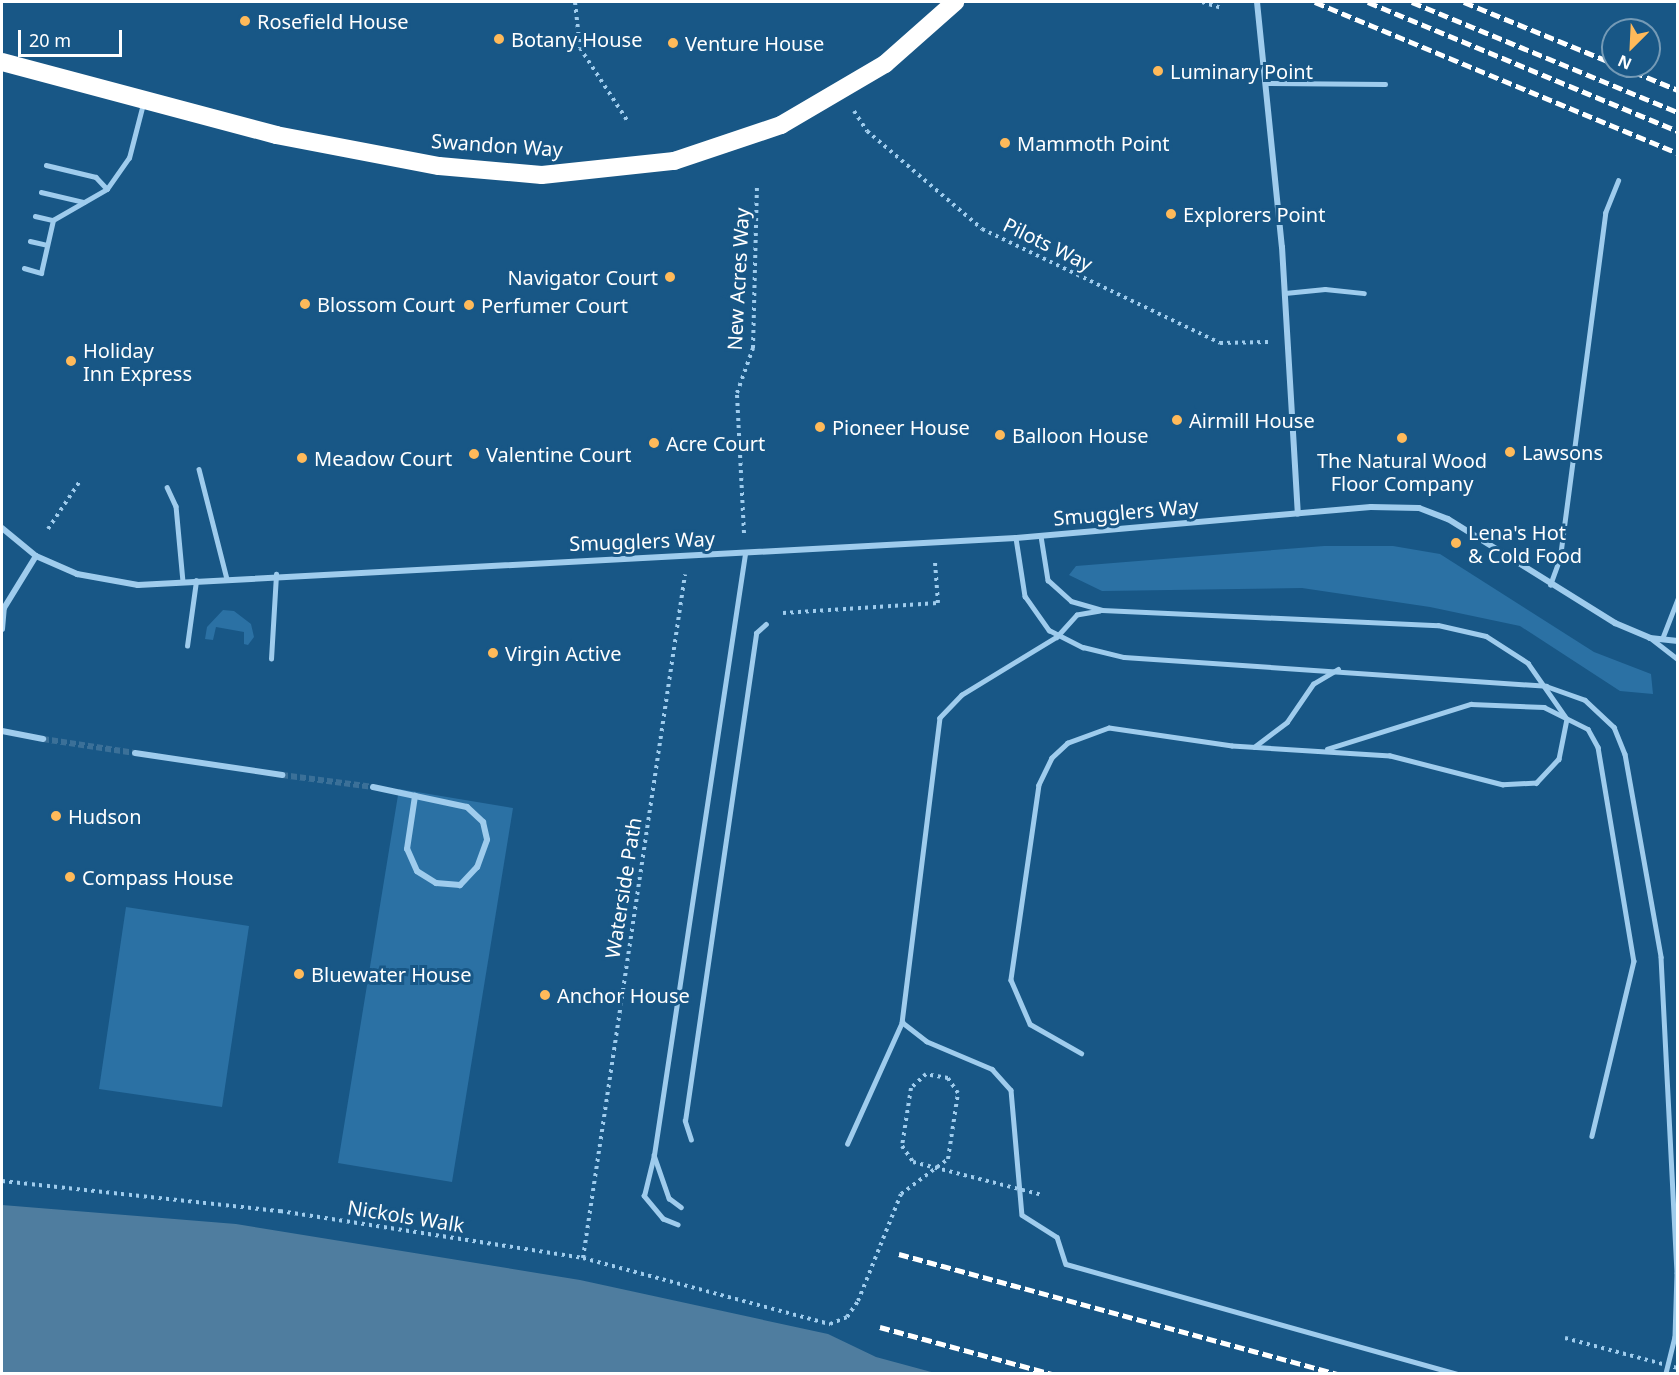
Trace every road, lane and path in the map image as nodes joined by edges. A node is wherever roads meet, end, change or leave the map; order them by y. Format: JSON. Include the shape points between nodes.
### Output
{"nodes":[{"id":1,"x":575,"y":2,"type":"edge"},
{"id":2,"x":955,"y":2,"type":"edge"},
{"id":3,"x":1202,"y":2,"type":"edge"},
{"id":4,"x":1257,"y":2,"type":"edge"},
{"id":5,"x":1222,"y":8,"type":"dead end"},
{"id":6,"x":2,"y":62,"type":"edge"},
{"id":7,"x":1265,"y":83,"type":"junction"},
{"id":8,"x":1385,"y":84,"type":"dead end"},
{"id":9,"x":840,"y":90,"type":"junction"},
{"id":10,"x":143,"y":101,"type":"junction"},
{"id":11,"x":627,"y":120,"type":"dead end"},
{"id":12,"x":46,"y":165,"type":"dead end"},
{"id":13,"x":1618,"y":182,"type":"dead end"},
{"id":14,"x":757,"y":183,"type":"dead end"},
{"id":15,"x":107,"y":189,"type":"junction"},
{"id":16,"x":40,"y":192,"type":"dead end"},
{"id":17,"x":84,"y":202,"type":"junction"},
{"id":18,"x":35,"y":216,"type":"dead end"},
{"id":19,"x":52,"y":220,"type":"junction"},
{"id":20,"x":30,"y":241,"type":"dead end"},
{"id":21,"x":47,"y":245,"type":"junction"},
{"id":22,"x":24,"y":268,"type":"dead end"},
{"id":23,"x":1285,"y":293,"type":"junction"},
{"id":24,"x":1364,"y":293,"type":"dead end"},
{"id":25,"x":1288,"y":342,"type":"junction"},
{"id":26,"x":199,"y":469,"type":"dead end"},
{"id":27,"x":80,"y":481,"type":"dead end"},
{"id":28,"x":167,"y":487,"type":"dead end"},
{"id":29,"x":1298,"y":514,"type":"junction"},
{"id":30,"x":2,"y":528,"type":"edge"},
{"id":31,"x":48,"y":529,"type":"dead end"},
{"id":32,"x":1041,"y":536,"type":"junction"},
{"id":33,"x":1016,"y":538,"type":"junction"},
{"id":34,"x":934,"y":543,"type":"junction"},
{"id":35,"x":745,"y":554,"type":"junction"},
{"id":36,"x":36,"y":556,"type":"junction"},
{"id":37,"x":687,"y":557,"type":"junction"},
{"id":38,"x":276,"y":574,"type":"junction"},
{"id":39,"x":227,"y":579,"type":"junction"},
{"id":40,"x":183,"y":581,"type":"junction"},
{"id":41,"x":196,"y":581,"type":"junction"},
{"id":42,"x":1550,"y":585,"type":"junction"},
{"id":43,"x":1677,"y":598,"type":"edge"},
{"id":44,"x":1102,"y":610,"type":"junction"},
{"id":45,"x":766,"y":624,"type":"dead end"},
{"id":46,"x":778,"y":626,"type":"dead end"},
{"id":47,"x":2,"y":629,"type":"edge"},
{"id":48,"x":1057,"y":637,"type":"junction"},
{"id":49,"x":1650,"y":638,"type":"junction"},
{"id":50,"x":1662,"y":639,"type":"junction"},
{"id":51,"x":1677,"y":641,"type":"edge"},
{"id":52,"x":187,"y":646,"type":"dead end"},
{"id":53,"x":271,"y":659,"type":"dead end"},
{"id":54,"x":1677,"y":659,"type":"edge"},
{"id":55,"x":1338,"y":669,"type":"junction"},
{"id":56,"x":1546,"y":686,"type":"junction"},
{"id":57,"x":1568,"y":719,"type":"junction"},
{"id":58,"x":2,"y":731,"type":"edge"},
{"id":59,"x":44,"y":739,"type":"tunnel mouth"},
{"id":60,"x":1254,"y":747,"type":"junction"},
{"id":61,"x":1324,"y":750,"type":"junction"},
{"id":62,"x":135,"y":753,"type":"tunnel mouth"},
{"id":63,"x":282,"y":775,"type":"tunnel mouth"},
{"id":64,"x":373,"y":788,"type":"tunnel mouth"},
{"id":65,"x":415,"y":796,"type":"junction"},
{"id":66,"x":902,"y":1022,"type":"junction"},
{"id":67,"x":1080,"y":1053,"type":"dead end"},
{"id":68,"x":1592,"y":1136,"type":"dead end"},
{"id":69,"x":691,"y":1140,"type":"dead end"},
{"id":70,"x":847,"y":1144,"type":"dead end"},
{"id":71,"x":654,"y":1155,"type":"junction"},
{"id":72,"x":2,"y":1181,"type":"edge"},
{"id":73,"x":1042,"y":1195,"type":"dead end"},
{"id":74,"x":681,"y":1207,"type":"dead end"},
{"id":75,"x":678,"y":1225,"type":"dead end"},
{"id":76,"x":583,"y":1258,"type":"junction"},
{"id":77,"x":1565,"y":1338,"type":"dead end"},
{"id":78,"x":1677,"y":1368,"type":"edge"},
{"id":79,"x":1458,"y":1374,"type":"edge"},
{"id":80,"x":1666,"y":1374,"type":"edge"}],
"edges":[{"from":1,"to":11,"type":"path","via":[[580,48]]},
{"from":2,"to":9,"type":"highway","name":"Swandon Way","via":[[885,64]]},
{"from":3,"to":5,"type":"path"},
{"from":4,"to":7,"type":"street"},
{"from":6,"to":10,"type":"highway","name":"Swandon Way"},
{"from":7,"to":8,"type":"lane"},
{"from":7,"to":23,"type":"street"},
{"from":9,"to":10,"type":"highway","name":"Swandon Way","via":[[782,124],[674,161],[542,175],[439,166],[276,135]]},
{"from":9,"to":25,"type":"path","name":"Pilots Way","via":[[867,131],[982,229],[1221,343]]},
{"from":10,"to":15,"type":"lane","via":[[129,158]]},
{"from":12,"to":15,"type":"lane","via":[[96,177]]},
{"from":13,"to":42,"type":"lane","via":[[1605,213],[1560,557]]},
{"from":14,"to":35,"type":"path","name":"New Acres Way","via":[[753,348],[737,393]]},
{"from":15,"to":17,"type":"lane"},
{"from":16,"to":17,"type":"lane"},
{"from":17,"to":19,"type":"lane"},
{"from":18,"to":19,"type":"lane"},
{"from":19,"to":21,"type":"lane"},
{"from":20,"to":21,"type":"lane"},
{"from":21,"to":22,"type":"lane","via":[[41,273]]},
{"from":23,"to":24,"type":"lane","via":[[1325,289]]},
{"from":23,"to":25,"type":"street"},
{"from":25,"to":29,"type":"street"},
{"from":26,"to":39,"type":"lane"},
{"from":27,"to":31,"type":"path"},
{"from":28,"to":40,"type":"lane","via":[[176,506]]},
{"from":29,"to":32,"type":"street","name":"Smugglers Way"},
{"from":29,"to":42,"type":"street","name":"Smugglers Way","via":[[1419,508],[1448,519]]},
{"from":30,"to":36,"type":"street","name":"Smugglers Way"},
{"from":32,"to":33,"type":"street","name":"Smugglers Way"},
{"from":32,"to":44,"type":"lane","via":[[1048,580],[1071,601]]},
{"from":33,"to":34,"type":"street","name":"Smugglers Way"},
{"from":33,"to":48,"type":"lane","via":[[1025,596]]},
{"from":34,"to":35,"type":"street","name":"Smugglers Way"},
{"from":34,"to":46,"type":"path","via":[[938,603],[778,614]]},
{"from":35,"to":37,"type":"street","name":"Smugglers Way"},
{"from":35,"to":71,"type":"lane"},
{"from":36,"to":40,"type":"street","name":"Smugglers Way","via":[[100,581]]},
{"from":36,"to":47,"type":"street","via":[[4,608]]},
{"from":37,"to":38,"type":"street","name":"Smugglers Way"},
{"from":37,"to":76,"type":"path","name":"Waterside Path"},
{"from":38,"to":39,"type":"street","name":"Smugglers Way"},
{"from":38,"to":53,"type":"lane"},
{"from":39,"to":41,"type":"street","name":"Smugglers Way"},
{"from":40,"to":41,"type":"street","name":"Smugglers Way"},
{"from":41,"to":52,"type":"lane"},
{"from":42,"to":49,"type":"street","name":"Smugglers Way"},
{"from":43,"to":50,"type":"lane"},
{"from":44,"to":48,"type":"lane","via":[[1077,615]]},
{"from":44,"to":56,"type":"lane","via":[[1438,625],[1486,636],[1528,663]]},
{"from":45,"to":69,"type":"lane","via":[[756,633],[752,656],[685,1121]]},
{"from":48,"to":55,"type":"lane","via":[[1124,657]]},
{"from":48,"to":66,"type":"lane","via":[[962,696],[940,718]]},
{"from":49,"to":50,"type":"street","name":"Smugglers Way"},
{"from":49,"to":54,"type":"lane"},
{"from":50,"to":51,"type":"street","name":"Smugglers Way"},
{"from":55,"to":56,"type":"lane"},
{"from":55,"to":60,"type":"lane","via":[[1312,684],[1287,722]]},
{"from":56,"to":57,"type":"lane"},
{"from":56,"to":80,"type":"lane","via":[[1586,700],[1614,727],[1626,754],[1661,957],[1677,1273],[1675,1337]]},
{"from":57,"to":61,"type":"lane","via":[[1544,707],[1471,704]]},
{"from":57,"to":61,"type":"lane","via":[[1559,759],[1537,783],[1503,785],[1390,756]]},
{"from":57,"to":68,"type":"lane","via":[[1588,729],[1598,747],[1634,961]]},
{"from":58,"to":59,"type":"street"},
{"from":60,"to":61,"type":"lane"},
{"from":60,"to":67,"type":"lane","via":[[1109,728],[1086,732],[1052,758],[1039,785],[1011,981],[1030,1024]]},
{"from":62,"to":63,"type":"street"},
{"from":64,"to":65,"type":"street"},
{"from":65,"to":65,"type":"street","via":[[468,807],[483,822],[487,840],[477,867],[460,885],[436,883],[417,871],[407,849]]},
{"from":66,"to":70,"type":"lane"},
{"from":66,"to":79,"type":"lane","via":[[926,1041],[992,1069],[1011,1090],[1022,1215],[1057,1238],[1066,1264]]},
{"from":71,"to":74,"type":"lane","via":[[669,1198]]},
{"from":71,"to":75,"type":"lane","via":[[644,1196],[663,1219]]},
{"from":72,"to":76,"type":"path","name":"Nickols Walk","via":[[280,1211]]},
{"from":73,"to":76,"type":"path","name":"Nickols Walk","bridge":true,"via":[[978,1179],[956,1173],[945,1170],[934,1167],[913,1162],[902,1146],[911,1088],[926,1074],[948,1078],[958,1093],[948,1159],[940,1164],[932,1170],[924,1176],[901,1194],[847,1317],[830,1324],[800,1318]]},
{"from":77,"to":78,"type":"path","bridge":true}]}
